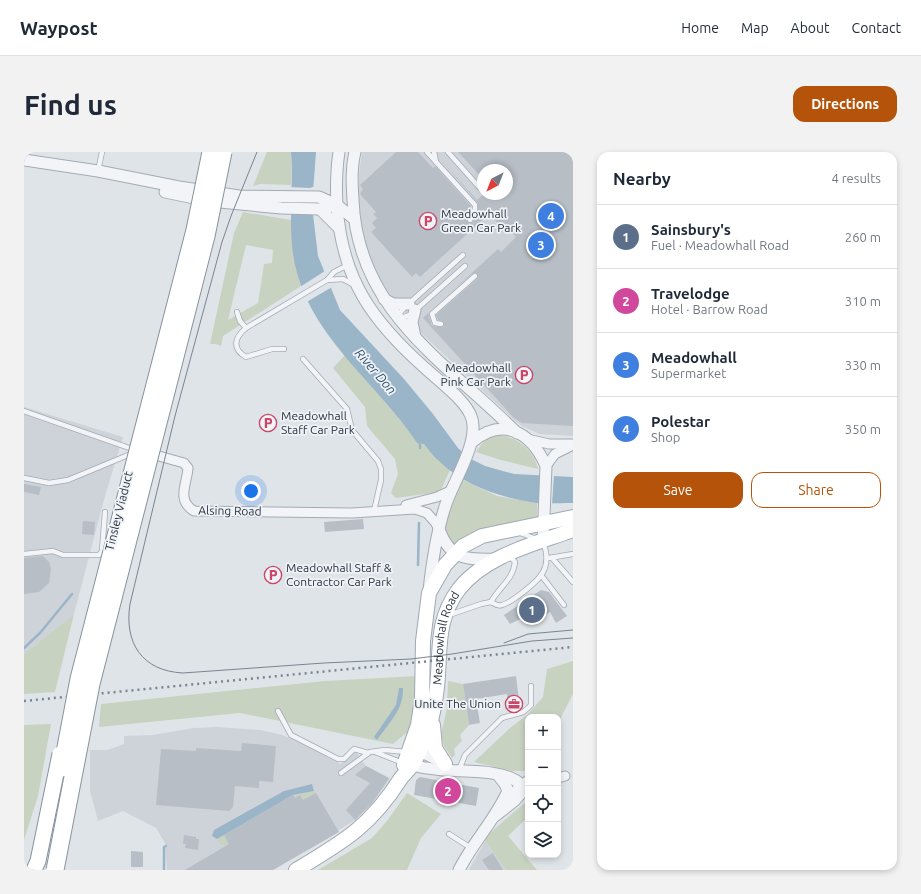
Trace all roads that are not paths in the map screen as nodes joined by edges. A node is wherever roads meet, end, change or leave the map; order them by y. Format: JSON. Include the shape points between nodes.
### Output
{"nodes":[{"id":1,"x":102,"y":152,"type":"edge"},
{"id":2,"x":206,"y":152,"type":"edge"},
{"id":3,"x":211,"y":152,"type":"edge"},
{"id":4,"x":223,"y":152,"type":"edge"},
{"id":5,"x":228,"y":152,"type":"edge"},
{"id":6,"x":339,"y":152,"type":"edge"},
{"id":7,"x":355,"y":152,"type":"edge"},
{"id":8,"x":427,"y":152,"type":"edge"},
{"id":9,"x":434,"y":152,"type":"edge"},
{"id":10,"x":448,"y":152,"type":"edge"},
{"id":11,"x":24,"y":160,"type":"edge"},
{"id":12,"x":437,"y":164,"type":"junction"},
{"id":13,"x":98,"y":171,"type":"junction"},
{"id":14,"x":352,"y":179,"type":"junction"},
{"id":15,"x":335,"y":184,"type":"junction"},
{"id":16,"x":477,"y":185,"type":"edge"},
{"id":17,"x":317,"y":203,"type":"junction"},
{"id":18,"x":337,"y":205,"type":"junction"},
{"id":19,"x":353,"y":218,"type":"junction"},
{"id":20,"x":470,"y":220,"type":"dead end"},
{"id":21,"x":339,"y":228,"type":"junction"},
{"id":22,"x":463,"y":255,"type":"dead end"},
{"id":23,"x":348,"y":264,"type":"junction"},
{"id":24,"x":366,"y":265,"type":"junction"},
{"id":25,"x":465,"y":266,"type":"dead end"},
{"id":26,"x":475,"y":276,"type":"dead end"},
{"id":27,"x":327,"y":280,"type":"junction"},
{"id":28,"x":358,"y":288,"type":"junction"},
{"id":29,"x":383,"y":298,"type":"junction"},
{"id":30,"x":412,"y":307,"type":"junction"},
{"id":31,"x":237,"y":312,"type":"dead end"},
{"id":32,"x":374,"y":314,"type":"junction"},
{"id":33,"x":398,"y":319,"type":"junction"},
{"id":34,"x":441,"y":324,"type":"dead end"},
{"id":35,"x":246,"y":328,"type":"junction"},
{"id":36,"x":415,"y":338,"type":"junction"},
{"id":37,"x":284,"y":349,"type":"dead end"},
{"id":38,"x":408,"y":354,"type":"junction"},
{"id":39,"x":303,"y":359,"type":"dead end"},
{"id":40,"x":24,"y":411,"type":"edge"},
{"id":41,"x":517,"y":432,"type":"junction"},
{"id":42,"x":527,"y":439,"type":"junction"},
{"id":43,"x":472,"y":442,"type":"junction"},
{"id":44,"x":573,"y":445,"type":"edge"},
{"id":45,"x":139,"y":451,"type":"junction"},
{"id":46,"x":546,"y":466,"type":"junction"},
{"id":47,"x":24,"y":478,"type":"edge"},
{"id":48,"x":450,"y":491,"type":"junction"},
{"id":49,"x":393,"y":509,"type":"junction"},
{"id":50,"x":374,"y":511,"type":"junction"},
{"id":51,"x":105,"y":512,"type":"dead end"},
{"id":52,"x":573,"y":516,"type":"edge"},
{"id":53,"x":543,"y":523,"type":"junction"},
{"id":54,"x":439,"y":529,"type":"junction"},
{"id":55,"x":508,"y":530,"type":"junction"},
{"id":56,"x":573,"y":530,"type":"edge"},
{"id":57,"x":543,"y":541,"type":"junction"},
{"id":58,"x":455,"y":553,"type":"junction"},
{"id":59,"x":24,"y":554,"type":"edge"},
{"id":60,"x":573,"y":554,"type":"edge"},
{"id":61,"x":502,"y":557,"type":"junction"},
{"id":62,"x":549,"y":558,"type":"junction"},
{"id":63,"x":541,"y":575,"type":"junction"},
{"id":64,"x":573,"y":575,"type":"edge"},
{"id":65,"x":566,"y":576,"type":"junction"},
{"id":66,"x":573,"y":582,"type":"edge"},
{"id":67,"x":429,"y":593,"type":"junction"},
{"id":68,"x":491,"y":602,"type":"junction"},
{"id":69,"x":564,"y":605,"type":"dead end"},
{"id":70,"x":444,"y":618,"type":"junction"},
{"id":71,"x":531,"y":686,"type":"dead end"},
{"id":72,"x":278,"y":711,"type":"dead end"},
{"id":73,"x":432,"y":717,"type":"junction"},
{"id":74,"x":374,"y":751,"type":"junction"},
{"id":75,"x":368,"y":753,"type":"junction"},
{"id":76,"x":409,"y":762,"type":"junction"},
{"id":77,"x":445,"y":764,"type":"junction"},
{"id":78,"x":460,"y":770,"type":"junction"},
{"id":79,"x":341,"y":774,"type":"dead end"},
{"id":80,"x":522,"y":783,"type":"edge"},
{"id":81,"x":509,"y":801,"type":"junction"},
{"id":82,"x":449,"y":834,"type":"dead end"},
{"id":83,"x":472,"y":848,"type":"junction"},
{"id":84,"x":34,"y":870,"type":"edge"},
{"id":85,"x":43,"y":870,"type":"edge"},
{"id":86,"x":55,"y":870,"type":"edge"},
{"id":87,"x":60,"y":870,"type":"edge"},
{"id":88,"x":296,"y":870,"type":"edge"},
{"id":89,"x":459,"y":870,"type":"edge"}],
"edges":[{"from":1,"to":13,"type":"lane"},
{"from":2,"to":84,"type":"highway","name":"Tinsley Viaduct","bridge":true,"via":[[187,242],[75,678],[38,861]]},
{"from":3,"to":85,"type":"highway","name":"Tinsley Viaduct","bridge":true,"via":[[195,230],[79,679]]},
{"from":4,"to":86,"type":"highway","name":"Tinsley Viaduct","bridge":true,"via":[[206,236],[91,684]]},
{"from":5,"to":87,"type":"highway","name":"Tinsley Viaduct","bridge":true,"via":[[210,240],[95,686],[60,857]]},
{"from":6,"to":15,"type":"street"},
{"from":7,"to":14,"type":"street"},
{"from":8,"to":12,"type":"lane"},
{"from":9,"to":12,"type":"lane"},
{"from":10,"to":16,"type":"lane"},
{"from":11,"to":13,"type":"street"},
{"from":12,"to":20,"type":"lane","via":[[475,205]]},
{"from":13,"to":17,"type":"street","via":[[180,188],[281,202]]},
{"from":14,"to":18,"type":"street"},
{"from":14,"to":19,"type":"street"},
{"from":15,"to":17,"type":"street"},
{"from":15,"to":18,"type":"street"},
{"from":17,"to":18,"type":"street"},
{"from":17,"to":21,"type":"street"},
{"from":18,"to":19,"type":"street"},
{"from":18,"to":21,"type":"street"},
{"from":19,"to":24,"type":"street"},
{"from":21,"to":23,"type":"street"},
{"from":22,"to":30,"type":"lane"},
{"from":23,"to":24,"type":"street"},
{"from":23,"to":27,"type":"lane","via":[[334,272]]},
{"from":23,"to":28,"type":"street"},
{"from":24,"to":29,"type":"street"},
{"from":25,"to":30,"type":"lane"},
{"from":26,"to":34,"type":"lane","via":[[432,314],[435,322]]},
{"from":27,"to":28,"type":"lane","via":[[343,279]]},
{"from":27,"to":35,"type":"lane"},
{"from":28,"to":32,"type":"street"},
{"from":29,"to":30,"type":"street","via":[[393,304]]},
{"from":29,"to":33,"type":"street"},
{"from":30,"to":33,"type":"lane","via":[[400,313]]},
{"from":30,"to":33,"type":"lane","via":[[405,318]]},
{"from":30,"to":36,"type":"street"},
{"from":31,"to":35,"type":"lane"},
{"from":32,"to":33,"type":"street","via":[[382,319]]},
{"from":32,"to":38,"type":"street"},
{"from":33,"to":36,"type":"street"},
{"from":33,"to":38,"type":"street","via":[[398,333]]},
{"from":35,"to":37,"type":"lane","via":[[236,338],[239,353],[246,357]]},
{"from":36,"to":41,"type":"street"},
{"from":38,"to":43,"type":"street","via":[[468,409],[473,425]]},
{"from":39,"to":50,"type":"lane","via":[[347,409],[352,430],[378,461],[381,480]]},
{"from":40,"to":45,"type":"lane","name":"Alsing Road"},
{"from":41,"to":42,"type":"street"},
{"from":41,"to":43,"type":"street","via":[[499,428],[482,434]]},
{"from":42,"to":44,"type":"street","via":[[549,444]]},
{"from":42,"to":46,"type":"street","via":[[542,456]]},
{"from":43,"to":48,"type":"street"},
{"from":44,"to":46,"type":"street","via":[[554,454]]},
{"from":45,"to":47,"type":"lane","via":[[68,480],[49,482]]},
{"from":45,"to":50,"type":"street","name":"Alsing Road","via":[[184,463],[188,468],[182,494],[185,503],[194,511]]},
{"from":46,"to":53,"type":"street"},
{"from":48,"to":49,"type":"street","name":"Alsing Road"},
{"from":48,"to":54,"type":"street"},
{"from":49,"to":50,"type":"street","name":"Alsing Road"},
{"from":49,"to":54,"type":"street","name":"Alsing Road","via":[[420,509],[432,517]]},
{"from":51,"to":59,"type":"lane","via":[[102,551],[99,555],[63,555],[53,551]]},
{"from":52,"to":53,"type":"main road","name":"Meadowhall Road"},
{"from":53,"to":55,"type":"main road","name":"Meadowhall Road"},
{"from":53,"to":57,"type":"street"},
{"from":54,"to":58,"type":"street","name":"Meadowhall Road","via":[[442,538]]},
{"from":54,"to":67,"type":"street","name":"Meadowhall Road"},
{"from":55,"to":57,"type":"lane","name":"Meadowhall Road"},
{"from":55,"to":58,"type":"main road","name":"Meadowhall Road","via":[[472,540]]},
{"from":56,"to":57,"type":"main road","name":"Meadowhall Road"},
{"from":57,"to":61,"type":"main road","name":"Meadowhall Road"},
{"from":57,"to":62,"type":"lane"},
{"from":58,"to":61,"type":"street","name":"Meadowhall Road","via":[[468,560]]},
{"from":58,"to":67,"type":"main road","name":"Meadowhall Road"},
{"from":60,"to":62,"type":"lane"},
{"from":61,"to":68,"type":"lane","via":[[515,562],[514,571]]},
{"from":61,"to":70,"type":"main road","name":"Meadowhall Road","via":[[467,581],[454,598]]},
{"from":62,"to":63,"type":"lane"},
{"from":62,"to":65,"type":"lane"},
{"from":63,"to":68,"type":"lane","via":[[504,605]]},
{"from":63,"to":69,"type":"lane"},
{"from":64,"to":65,"type":"lane"},
{"from":65,"to":66,"type":"lane"},
{"from":67,"to":76,"type":"main road","name":"Meadowhall Road","via":[[424,627],[422,699]]},
{"from":68,"to":70,"type":"lane"},
{"from":70,"to":73,"type":"main road","name":"Meadowhall Road"},
{"from":71,"to":78,"type":"lane","via":[[531,705],[523,712],[502,718],[465,755]]},
{"from":72,"to":75,"type":"lane","via":[[291,735],[338,760],[344,759],[354,749]]},
{"from":73,"to":76,"type":"main road","name":"Meadowhall Road"},
{"from":73,"to":77,"type":"main road","via":[[435,748]]},
{"from":74,"to":75,"type":"lane"},
{"from":74,"to":76,"type":"lane"},
{"from":74,"to":76,"type":"lane","via":[[392,760]]},
{"from":75,"to":79,"type":"lane"},
{"from":76,"to":77,"type":"street"},
{"from":76,"to":78,"type":"street","via":[[445,770]]},
{"from":76,"to":88,"type":"main road","name":"Meadowhall Road","via":[[387,800],[357,831]]},
{"from":77,"to":78,"type":"street"},
{"from":78,"to":80,"type":"street","via":[[498,775]]},
{"from":80,"to":81,"type":"street","via":[[522,792]]},
{"from":80,"to":81,"type":"street","via":[[508,792]]},
{"from":81,"to":83,"type":"street","via":[[494,816]]},
{"from":82,"to":83,"type":"lane"},
{"from":83,"to":89,"type":"street"}]}
